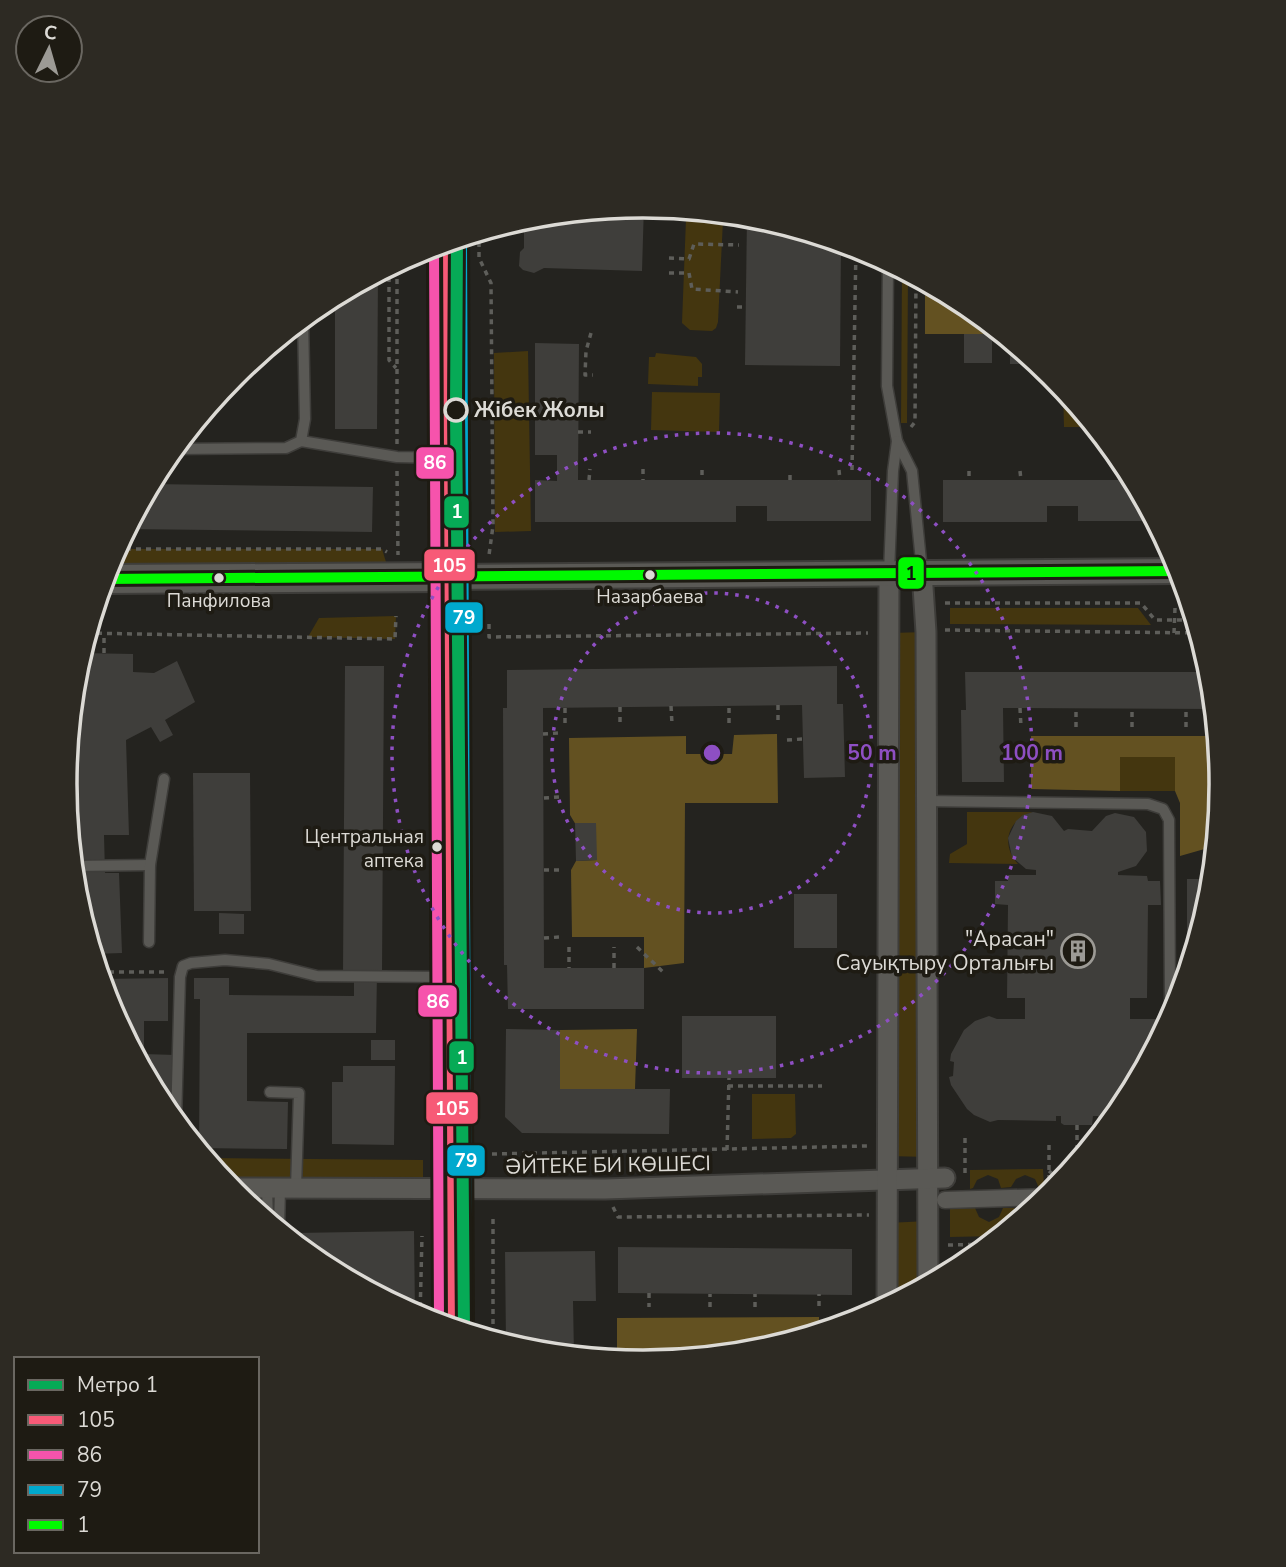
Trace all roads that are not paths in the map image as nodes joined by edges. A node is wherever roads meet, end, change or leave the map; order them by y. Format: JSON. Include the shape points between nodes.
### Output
{"nodes":[{"id":1,"x":448,"y":253,"type":"edge"},
{"id":2,"x":888,"y":274,"type":"edge"},
{"id":3,"x":303,"y":330,"type":"edge"},
{"id":4,"x":301,"y":441,"type":"junction"},
{"id":5,"x":897,"y":441,"type":"junction"},
{"id":6,"x":187,"y":449,"type":"edge"},
{"id":7,"x":448,"y":458,"type":"junction"},
{"id":8,"x":1168,"y":571,"type":"edge"},
{"id":9,"x":922,"y":572,"type":"junction"},
{"id":10,"x":889,"y":573,"type":"junction"},
{"id":11,"x":449,"y":577,"type":"junction"},
{"id":12,"x":116,"y":579,"type":"edge"},
{"id":13,"x":164,"y":779,"type":"dead end"},
{"id":14,"x":926,"y":801,"type":"junction"},
{"id":15,"x":83,"y":866,"type":"edge"},
{"id":16,"x":150,"y":866,"type":"junction"},
{"id":17,"x":149,"y":942,"type":"dead end"},
{"id":18,"x":452,"y":977,"type":"junction"},
{"id":19,"x":1170,"y":989,"type":"edge"},
{"id":20,"x":270,"y":1092,"type":"dead end"},
{"id":21,"x":177,"y":1104,"type":"edge"},
{"id":22,"x":937,"y":1178,"type":"junction"},
{"id":23,"x":888,"y":1182,"type":"junction"},
{"id":24,"x":247,"y":1188,"type":"edge"},
{"id":25,"x":281,"y":1188,"type":"junction"},
{"id":26,"x":453,"y":1189,"type":"junction"},
{"id":27,"x":1028,"y":1198,"type":"edge"},
{"id":28,"x":945,"y":1200,"type":"dead end"},
{"id":29,"x":272,"y":1211,"type":"edge"},
{"id":30,"x":280,"y":1217,"type":"edge"},
{"id":31,"x":929,"y":1272,"type":"edge"},
{"id":32,"x":887,"y":1294,"type":"edge"},
{"id":33,"x":453,"y":1316,"type":"edge"}],
"edges":[{"from":1,"to":7,"type":"main road"},
{"from":2,"to":5,"type":"lane","via":[[887,386]]},
{"from":3,"to":4,"type":"lane","via":[[305,419]]},
{"from":4,"to":6,"type":"lane","via":[[286,447]]},
{"from":4,"to":7,"type":"lane","via":[[397,457]]},
{"from":5,"to":9,"type":"lane","via":[[912,471]]},
{"from":5,"to":10,"type":"lane"},
{"from":7,"to":11,"type":"main road"},
{"from":8,"to":9,"type":"street"},
{"from":9,"to":10,"type":"street"},
{"from":9,"to":14,"type":"street"},
{"from":10,"to":11,"type":"street"},
{"from":10,"to":23,"type":"street"},
{"from":11,"to":12,"type":"main road"},
{"from":11,"to":18,"type":"main road"},
{"from":13,"to":16,"type":"lane"},
{"from":14,"to":19,"type":"lane","via":[[1147,804],[1163,809],[1169,820]]},
{"from":14,"to":22,"type":"street"},
{"from":15,"to":16,"type":"lane"},
{"from":16,"to":17,"type":"lane"},
{"from":18,"to":21,"type":"lane","via":[[317,976],[270,964],[191,963],[181,972]]},
{"from":18,"to":26,"type":"main road"},
{"from":20,"to":25,"type":"lane","via":[[299,1093]]},
{"from":22,"to":23,"type":"street","name":"ӘЙТЕКЕ БИ КӨШЕСІ"},
{"from":22,"to":31,"type":"street"},
{"from":23,"to":26,"type":"street","name":"ӘЙТЕКЕ БИ КӨШЕСІ"},
{"from":23,"to":32,"type":"street"},
{"from":24,"to":25,"type":"street","name":"ӘЙТЕКЕ БИ КӨШЕСІ"},
{"from":25,"to":26,"type":"street","name":"ӘЙТЕКЕ БИ КӨШЕСІ"},
{"from":25,"to":29,"type":"lane"},
{"from":25,"to":30,"type":"lane"},
{"from":26,"to":33,"type":"main road"},
{"from":27,"to":28,"type":"street"}]}
